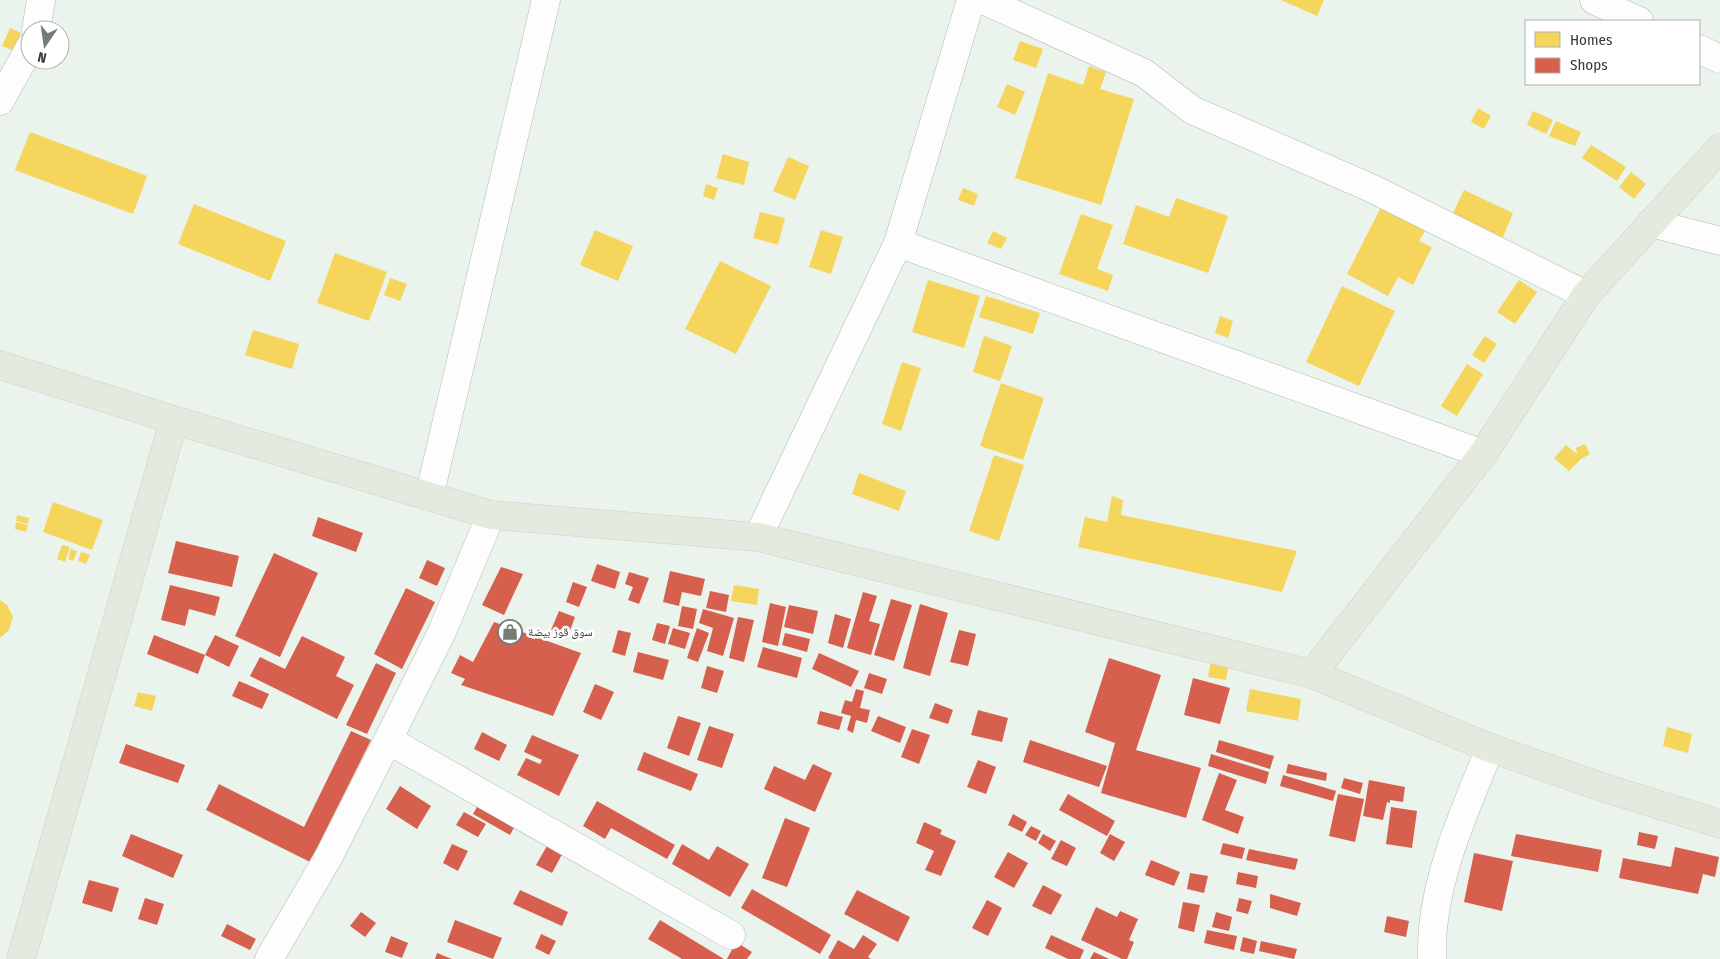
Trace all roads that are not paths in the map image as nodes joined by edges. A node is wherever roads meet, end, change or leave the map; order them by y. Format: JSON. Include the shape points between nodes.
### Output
{"nodes":[{"id":1,"x":41,"y":0,"type":"edge"},
{"id":2,"x":546,"y":0,"type":"edge"},
{"id":3,"x":971,"y":0,"type":"edge"},
{"id":4,"x":983,"y":0,"type":"edge"},
{"id":5,"x":1594,"y":0,"type":"edge"},
{"id":6,"x":38,"y":20,"type":"edge"},
{"id":7,"x":1637,"y":20,"type":"edge"},
{"id":8,"x":1700,"y":49,"type":"edge"},
{"id":9,"x":1720,"y":59,"type":"edge"},
{"id":10,"x":20,"y":65,"type":"edge"},
{"id":11,"x":0,"y":101,"type":"edge"},
{"id":12,"x":1720,"y":148,"type":"edge"},
{"id":13,"x":1651,"y":223,"type":"junction"},
{"id":14,"x":1720,"y":241,"type":"edge"},
{"id":15,"x":898,"y":243,"type":"junction"},
{"id":16,"x":1586,"y":295,"type":"junction"},
{"id":17,"x":0,"y":365,"type":"edge"},
{"id":18,"x":174,"y":420,"type":"junction"},
{"id":19,"x":1483,"y":454,"type":"junction"},
{"id":20,"x":429,"y":497,"type":"junction"},
{"id":21,"x":491,"y":515,"type":"junction"},
{"id":22,"x":758,"y":537,"type":"junction"},
{"id":23,"x":1312,"y":674,"type":"junction"},
{"id":24,"x":388,"y":740,"type":"junction"},
{"id":25,"x":1490,"y":748,"type":"junction"},
{"id":26,"x":1720,"y":824,"type":"edge"},
{"id":27,"x":731,"y":935,"type":"dead end"},
{"id":28,"x":21,"y":959,"type":"edge"},
{"id":29,"x":269,"y":959,"type":"edge"},
{"id":30,"x":1432,"y":959,"type":"edge"}],
"edges":[{"from":1,"to":6,"type":"street"},
{"from":2,"to":20,"type":"street"},
{"from":3,"to":15,"type":"street"},
{"from":4,"to":16,"type":"street","via":[[1144,73],[1192,110],[1371,188]]},
{"from":5,"to":7,"type":"street"},
{"from":8,"to":9,"type":"street"},
{"from":10,"to":11,"type":"street"},
{"from":12,"to":13,"type":"main road"},
{"from":13,"to":14,"type":"street"},
{"from":13,"to":16,"type":"main road"},
{"from":15,"to":19,"type":"street"},
{"from":15,"to":22,"type":"street"},
{"from":16,"to":19,"type":"main road"},
{"from":17,"to":18,"type":"main road"},
{"from":18,"to":20,"type":"main road"},
{"from":18,"to":28,"type":"main road"},
{"from":19,"to":23,"type":"main road"},
{"from":20,"to":21,"type":"main road"},
{"from":21,"to":22,"type":"main road"},
{"from":21,"to":24,"type":"street","via":[[441,634]]},
{"from":22,"to":23,"type":"main road"},
{"from":23,"to":25,"type":"main road"},
{"from":24,"to":27,"type":"street"},
{"from":24,"to":29,"type":"street","via":[[329,856]]},
{"from":25,"to":26,"type":"main road"},
{"from":25,"to":30,"type":"street","via":[[1442,878],[1433,927]]}]}
